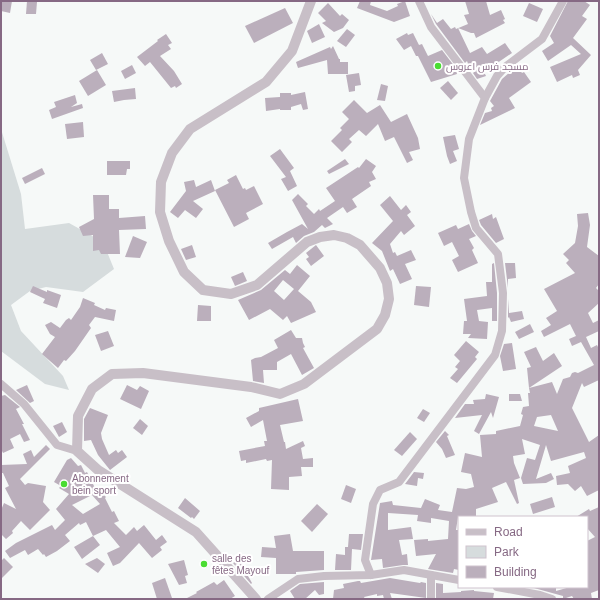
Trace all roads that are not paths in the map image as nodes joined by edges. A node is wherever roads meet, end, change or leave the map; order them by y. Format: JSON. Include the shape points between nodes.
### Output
{"nodes":[{"id":1,"x":311,"y":1,"type":"edge"},
{"id":2,"x":419,"y":1,"type":"edge"},
{"id":3,"x":563,"y":1,"type":"edge"},
{"id":4,"x":485,"y":98,"type":"junction"},
{"id":5,"x":1,"y":384,"type":"edge"},
{"id":6,"x":77,"y":451,"type":"junction"},
{"id":7,"x":431,"y":574,"type":"junction"},
{"id":8,"x":371,"y":575,"type":"junction"},
{"id":9,"x":458,"y":580,"type":"edge"},
{"id":10,"x":502,"y":588,"type":"edge"},
{"id":11,"x":256,"y":599,"type":"edge"},
{"id":12,"x":268,"y":599,"type":"edge"},
{"id":13,"x":431,"y":599,"type":"edge"},
{"id":14,"x":552,"y":599,"type":"edge"}],
"edges":[{"from":1,"to":6,"type":"street","via":[[292,51],[266,82],[190,129],[172,153],[161,182],[160,212],[169,241],[184,272],[203,290],[231,294],[257,285],[307,242],[320,236],[348,238],[360,245],[380,268],[387,283],[389,299],[385,315],[377,329],[304,384],[280,394],[250,387],[143,373],[112,374],[92,389],[78,416]]},
{"from":2,"to":4,"type":"street","via":[[431,27]]},
{"from":3,"to":4,"type":"street","via":[[542,39],[505,67]]},
{"from":4,"to":8,"type":"street","via":[[469,139],[464,178],[476,228],[498,254],[503,293],[502,332],[495,355],[435,436],[399,482],[380,490],[374,504],[365,560]]},
{"from":5,"to":6,"type":"street","via":[[24,404],[57,445]]},
{"from":6,"to":11,"type":"street","via":[[98,470],[196,532]]},
{"from":7,"to":8,"type":"street","via":[[404,570]]},
{"from":7,"to":9,"type":"street"},
{"from":7,"to":13,"type":"street"},
{"from":8,"to":12,"type":"street","via":[[298,579]]},
{"from":10,"to":14,"type":"street"}]}
